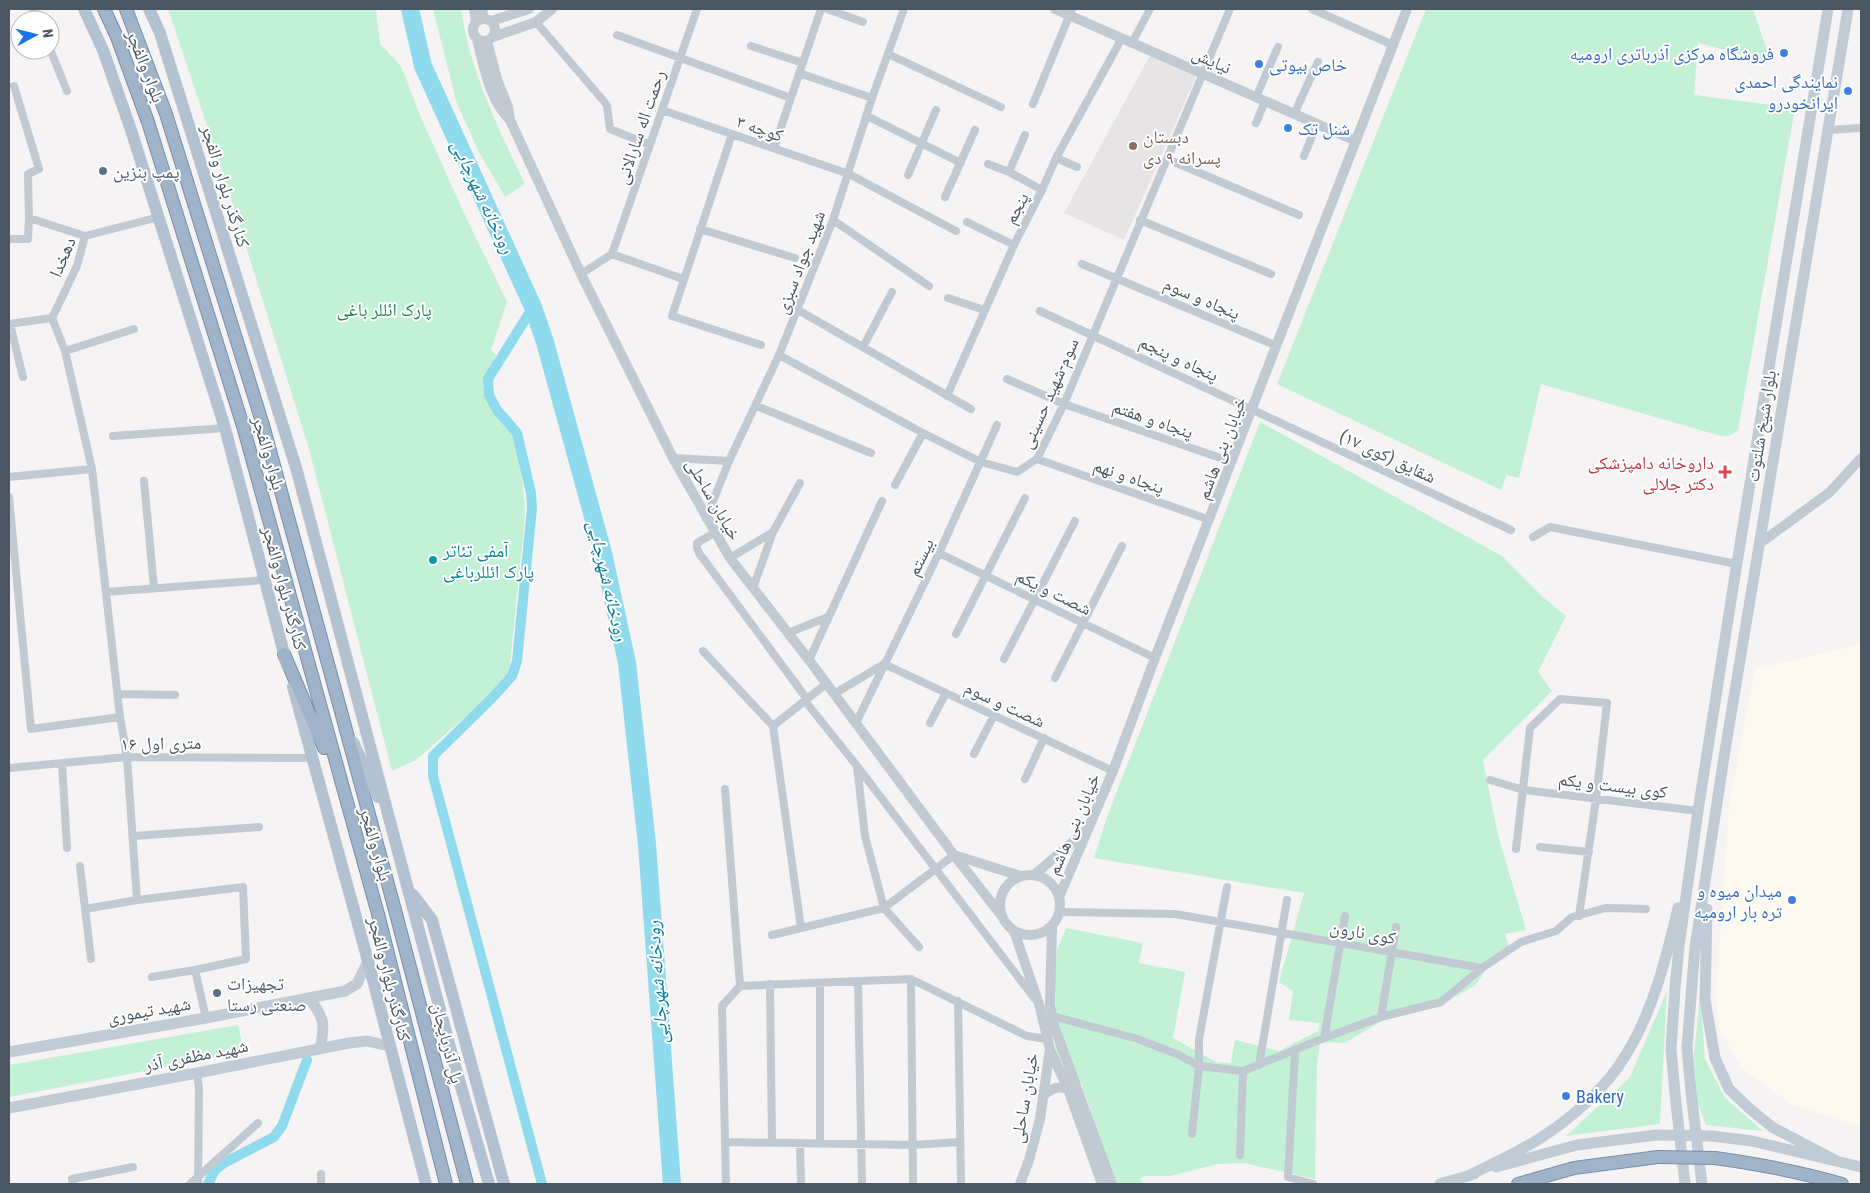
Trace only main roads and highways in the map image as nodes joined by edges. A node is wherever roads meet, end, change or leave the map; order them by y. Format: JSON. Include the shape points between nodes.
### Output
{"nodes":[{"id":1,"x":84,"y":9,"type":"edge"},
{"id":2,"x":104,"y":9,"type":"edge"},
{"id":3,"x":126,"y":9,"type":"edge"},
{"id":4,"x":149,"y":9,"type":"edge"},
{"id":5,"x":1828,"y":9,"type":"edge"},
{"id":6,"x":1848,"y":9,"type":"edge"},
{"id":7,"x":1771,"y":357,"type":"junction"},
{"id":8,"x":1790,"y":360,"type":"junction"},
{"id":9,"x":1728,"y":618,"type":"junction"},
{"id":10,"x":1747,"y":620,"type":"junction"},
{"id":11,"x":284,"y":654,"type":"junction"},
{"id":12,"x":342,"y":716,"type":"junction"},
{"id":13,"x":342,"y":790,"type":"junction"},
{"id":14,"x":394,"y":834,"type":"junction"},
{"id":15,"x":1693,"y":848,"type":"junction"},
{"id":16,"x":1710,"y":850,"type":"junction"},
{"id":17,"x":409,"y":890,"type":"junction"},
{"id":18,"x":395,"y":910,"type":"joint"},
{"id":19,"x":378,"y":914,"type":"joint"},
{"id":20,"x":368,"y":961,"type":"junction"},
{"id":21,"x":309,"y":998,"type":"junction"},
{"id":22,"x":389,"y":1046,"type":"junction"},
{"id":23,"x":320,"y":1049,"type":"junction"},
{"id":24,"x":9,"y":1052,"type":"edge"},
{"id":25,"x":9,"y":1108,"type":"edge"},
{"id":26,"x":1835,"y":1160,"type":"junction"},
{"id":27,"x":1861,"y":1167,"type":"edge"},
{"id":28,"x":1468,"y":1176,"type":"junction"},
{"id":29,"x":426,"y":1184,"type":"edge"},
{"id":30,"x":446,"y":1184,"type":"edge"},
{"id":31,"x":467,"y":1184,"type":"edge"},
{"id":32,"x":489,"y":1184,"type":"edge"},
{"id":33,"x":504,"y":1184,"type":"edge"},
{"id":34,"x":1440,"y":1184,"type":"edge"},
{"id":35,"x":1518,"y":1184,"type":"edge"},
{"id":36,"x":1685,"y":1184,"type":"edge"},
{"id":37,"x":1702,"y":1184,"type":"edge"},
{"id":38,"x":1842,"y":1184,"type":"edge"}],
"edges":[{"from":1,"to":11,"type":"main road","name":"کنارگذر بلوار والفجر","via":[[103,50],[225,428]]},
{"from":2,"to":13,"type":"highway","name":"بلوار والفجر","via":[[148,122],[243,426]]},
{"from":3,"to":12,"type":"highway","name":"بلوار والفجر","via":[[166,114],[262,425]]},
{"from":4,"to":14,"type":"main road","name":"کنارگذر بلوار والفجر","via":[[160,33],[297,471]]},
{"from":5,"to":7,"type":"main road","name":"بلوار شیخ شلتوت"},
{"from":6,"to":8,"type":"main road","name":"بلوار شیخ شلتوت"},
{"from":7,"to":8,"type":"main road"},
{"from":7,"to":9,"type":"main road","name":"بلوار شیخ شلتوت"},
{"from":8,"to":10,"type":"main road","name":"بلوار شیخ شلتوت"},
{"from":9,"to":10,"type":"main road"},
{"from":9,"to":15,"type":"main road","name":"بلوار شیخ شلتوت"},
{"from":10,"to":16,"type":"main road","name":"بلوار شیخ شلتوت"},
{"from":11,"to":13,"type":"highway"},
{"from":11,"to":20,"type":"main road","name":"کنارگذر بلوار والفجر"},
{"from":12,"to":14,"type":"main road"},
{"from":12,"to":18,"type":"highway","name":"بلوار والفجر"},
{"from":13,"to":19,"type":"highway","name":"بلوار والفجر"},
{"from":14,"to":17,"type":"main road","name":"کنارگذر بلوار والفجر"},
{"from":15,"to":28,"type":"main road","via":[[1663,965],[1646,1013],[1622,1061],[1605,1084],[1557,1126],[1531,1144]]},
{"from":15,"to":36,"type":"main road","via":[[1675,988],[1671,1049]]},
{"from":16,"to":26,"type":"main road","via":[[1704,1000],[1715,1058],[1730,1089],[1750,1109],[1772,1127]]},
{"from":16,"to":37,"type":"main road","via":[[1694,955],[1687,1048]]},
{"from":17,"to":32,"type":"main road","name":"کنارگذر بلوار والفجر"},
{"from":17,"to":33,"type":"main road","via":[[432,920]]},
{"from":18,"to":31,"type":"highway","name":"پل آذربایجان"},
{"from":19,"to":30,"type":"highway","name":"پل آذربایجان"},
{"from":20,"to":21,"type":"main road","name":"شهید تیموری","via":[[357,984]]},
{"from":20,"to":22,"type":"main road","name":"کنارگذر بلوار والفجر"},
{"from":21,"to":23,"type":"main road","via":[[321,1013],[323,1032]]},
{"from":21,"to":24,"type":"main road","name":"شهید تیموری"},
{"from":22,"to":23,"type":"main road","name":"شهید مظفری آذر","via":[[367,1041]]},
{"from":22,"to":29,"type":"main road","name":"کنارگذر بلوار والفجر"},
{"from":23,"to":25,"type":"main road","name":"شهید مظفری آذر"},
{"from":26,"to":27,"type":"main road"},
{"from":26,"to":28,"type":"main road","bridge":true,"via":[[1752,1141],[1656,1134],[1577,1145]]},
{"from":28,"to":34,"type":"main road"},
{"from":35,"to":38,"type":"highway","bridge":true,"via":[[1574,1168],[1658,1157],[1715,1158],[1753,1163]]}]}
